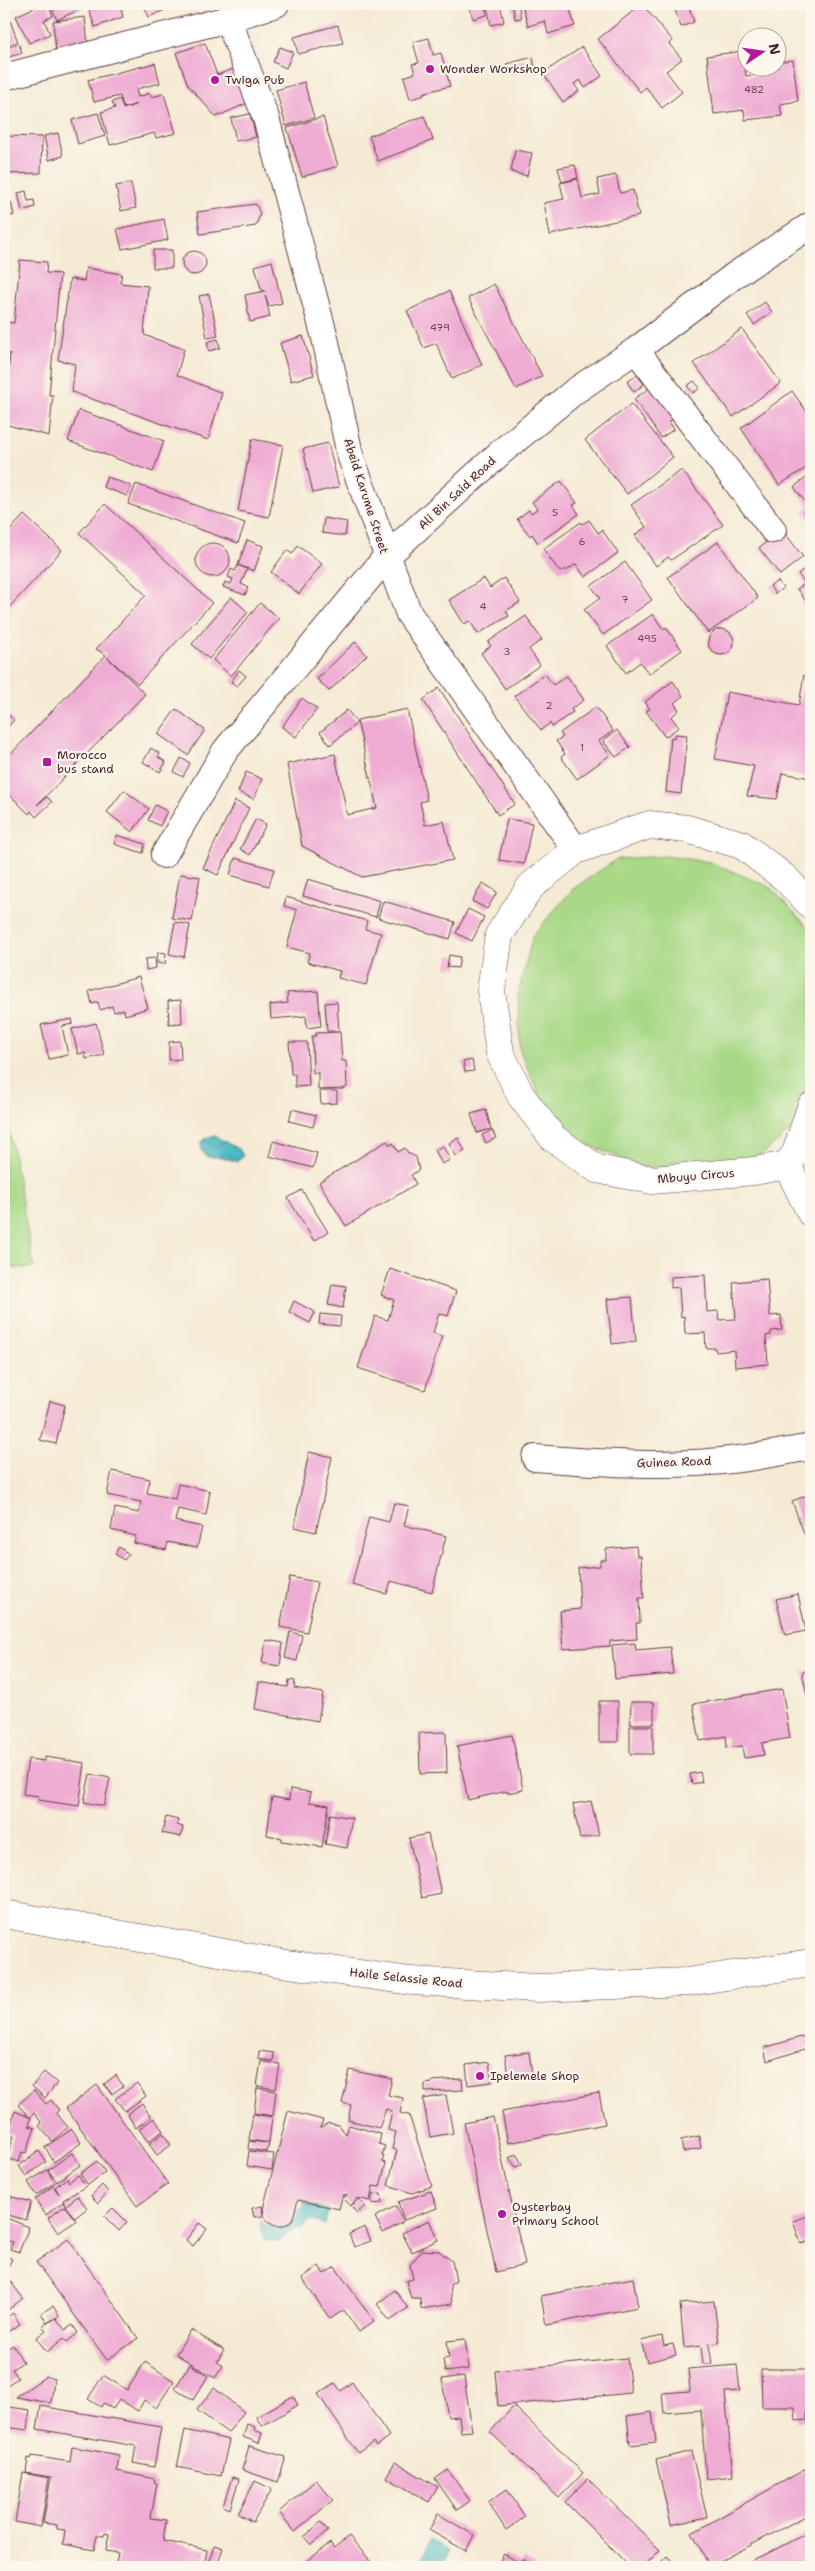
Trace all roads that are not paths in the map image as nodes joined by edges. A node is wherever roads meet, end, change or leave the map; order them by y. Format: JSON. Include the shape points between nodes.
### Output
{"nodes":[{"id":1,"x":276,"y":4,"type":"edge"},
{"id":2,"x":228,"y":19,"type":"junction"},
{"id":3,"x":4,"y":77,"type":"edge"},
{"id":4,"x":811,"y":225,"type":"edge"},
{"id":5,"x":636,"y":350,"type":"junction"},
{"id":6,"x":773,"y":530,"type":"dead end"},
{"id":7,"x":388,"y":556,"type":"junction"},
{"id":8,"x":576,"y":850,"type":"junction"},
{"id":9,"x":164,"y":855,"type":"dead end"},
{"id":10,"x":811,"y":905,"type":"edge"},
{"id":11,"x":811,"y":1107,"type":"edge"},
{"id":12,"x":787,"y":1165,"type":"junction"},
{"id":13,"x":811,"y":1213,"type":"edge"},
{"id":14,"x":811,"y":1447,"type":"edge"},
{"id":15,"x":535,"y":1458,"type":"dead end"},
{"id":16,"x":4,"y":1914,"type":"edge"},
{"id":17,"x":811,"y":1963,"type":"edge"}],
"edges":[{"from":1,"to":2,"type":"street"},
{"from":2,"to":3,"type":"street"},
{"from":2,"to":7,"type":"street","name":"Abeid Karume Street","via":[[266,118],[325,338],[350,455]]},
{"from":4,"to":5,"type":"street","name":"Ali Bin Said Road","via":[[735,275]]},
{"from":5,"to":6,"type":"street"},
{"from":5,"to":7,"type":"street","name":"Ali Bin Said Road","via":[[575,391],[501,452]]},
{"from":7,"to":8,"type":"street","via":[[409,614]]},
{"from":7,"to":9,"type":"street","name":"Abeid Karume Street","via":[[225,751]]},
{"from":8,"to":10,"type":"street","name":"Mbuyu Circus","via":[[649,825],[687,829],[742,845],[785,878]]},
{"from":8,"to":12,"type":"street","name":"Mbuyu Circus","via":[[531,886],[499,935],[491,991],[500,1053],[521,1096],[553,1138],[598,1169],[652,1180]]},
{"from":11,"to":12,"type":"street","via":[[796,1153]]},
{"from":12,"to":13,"type":"street"},
{"from":14,"to":15,"type":"street","name":"Guinea Road","via":[[738,1459],[662,1464]]},
{"from":16,"to":17,"type":"street","name":"Haile Selassie Road","via":[[281,1963],[430,1982],[538,1988],[687,1982]]}]}
